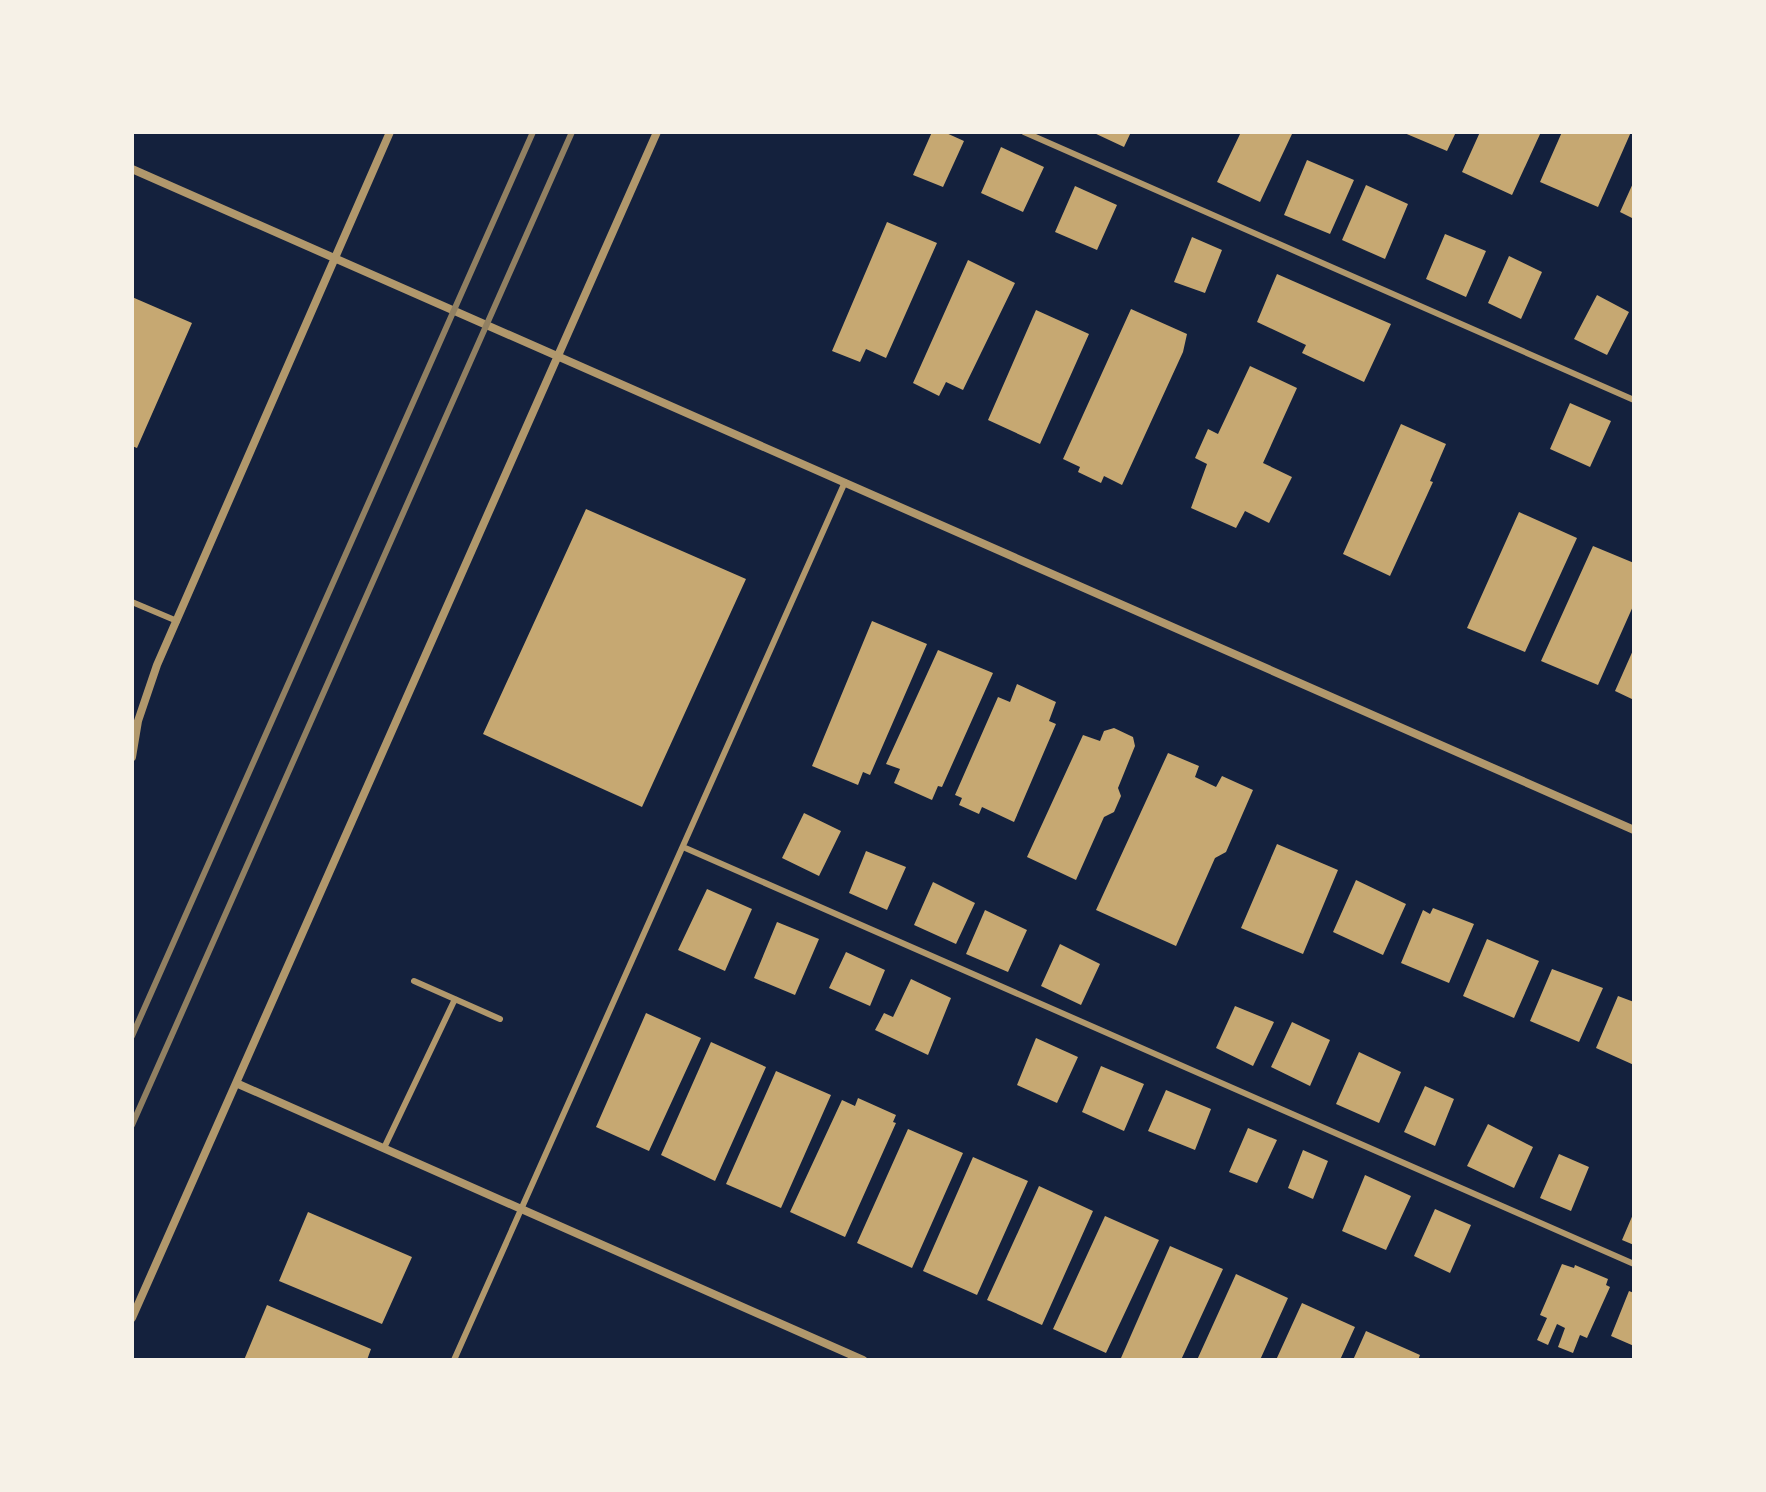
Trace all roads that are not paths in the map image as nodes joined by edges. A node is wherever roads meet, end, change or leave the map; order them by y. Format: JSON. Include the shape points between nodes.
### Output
{"nodes":[{"id":1,"x":390,"y":132,"type":"edge"},
{"id":2,"x":657,"y":132,"type":"edge"},
{"id":3,"x":1024,"y":132,"type":"edge"},
{"id":4,"x":132,"y":169,"type":"edge"},
{"id":5,"x":334,"y":258,"type":"junction"},
{"id":6,"x":557,"y":356,"type":"junction"},
{"id":7,"x":1634,"y":400,"type":"edge"},
{"id":8,"x":845,"y":482,"type":"junction"},
{"id":9,"x":132,"y":602,"type":"edge"},
{"id":10,"x":177,"y":621,"type":"junction"},
{"id":11,"x":132,"y":757,"type":"edge"},
{"id":12,"x":1634,"y":830,"type":"edge"},
{"id":13,"x":683,"y":847,"type":"junction"},
{"id":14,"x":414,"y":981,"type":"dead end"},
{"id":15,"x":455,"y":999,"type":"junction"},
{"id":16,"x":500,"y":1019,"type":"dead end"},
{"id":17,"x":236,"y":1083,"type":"junction"},
{"id":18,"x":384,"y":1148,"type":"junction"},
{"id":19,"x":522,"y":1210,"type":"junction"},
{"id":20,"x":1634,"y":1264,"type":"edge"},
{"id":21,"x":132,"y":1318,"type":"edge"},
{"id":22,"x":454,"y":1360,"type":"edge"},
{"id":23,"x":863,"y":1360,"type":"edge"}],
"edges":[{"from":1,"to":5,"type":"street"},
{"from":2,"to":6,"type":"street"},
{"from":3,"to":7,"type":"lane"},
{"from":4,"to":5,"type":"street"},
{"from":5,"to":6,"type":"street"},
{"from":5,"to":10,"type":"street"},
{"from":6,"to":8,"type":"street"},
{"from":6,"to":17,"type":"street"},
{"from":8,"to":12,"type":"street"},
{"from":8,"to":13,"type":"lane"},
{"from":9,"to":10,"type":"lane"},
{"from":10,"to":11,"type":"street","via":[[138,721]]},
{"from":13,"to":19,"type":"lane"},
{"from":13,"to":20,"type":"lane"},
{"from":14,"to":15,"type":"lane"},
{"from":15,"to":16,"type":"lane"},
{"from":15,"to":18,"type":"lane"},
{"from":17,"to":18,"type":"street"},
{"from":17,"to":21,"type":"street"},
{"from":18,"to":19,"type":"street"},
{"from":19,"to":22,"type":"lane"},
{"from":19,"to":23,"type":"street"}]}
